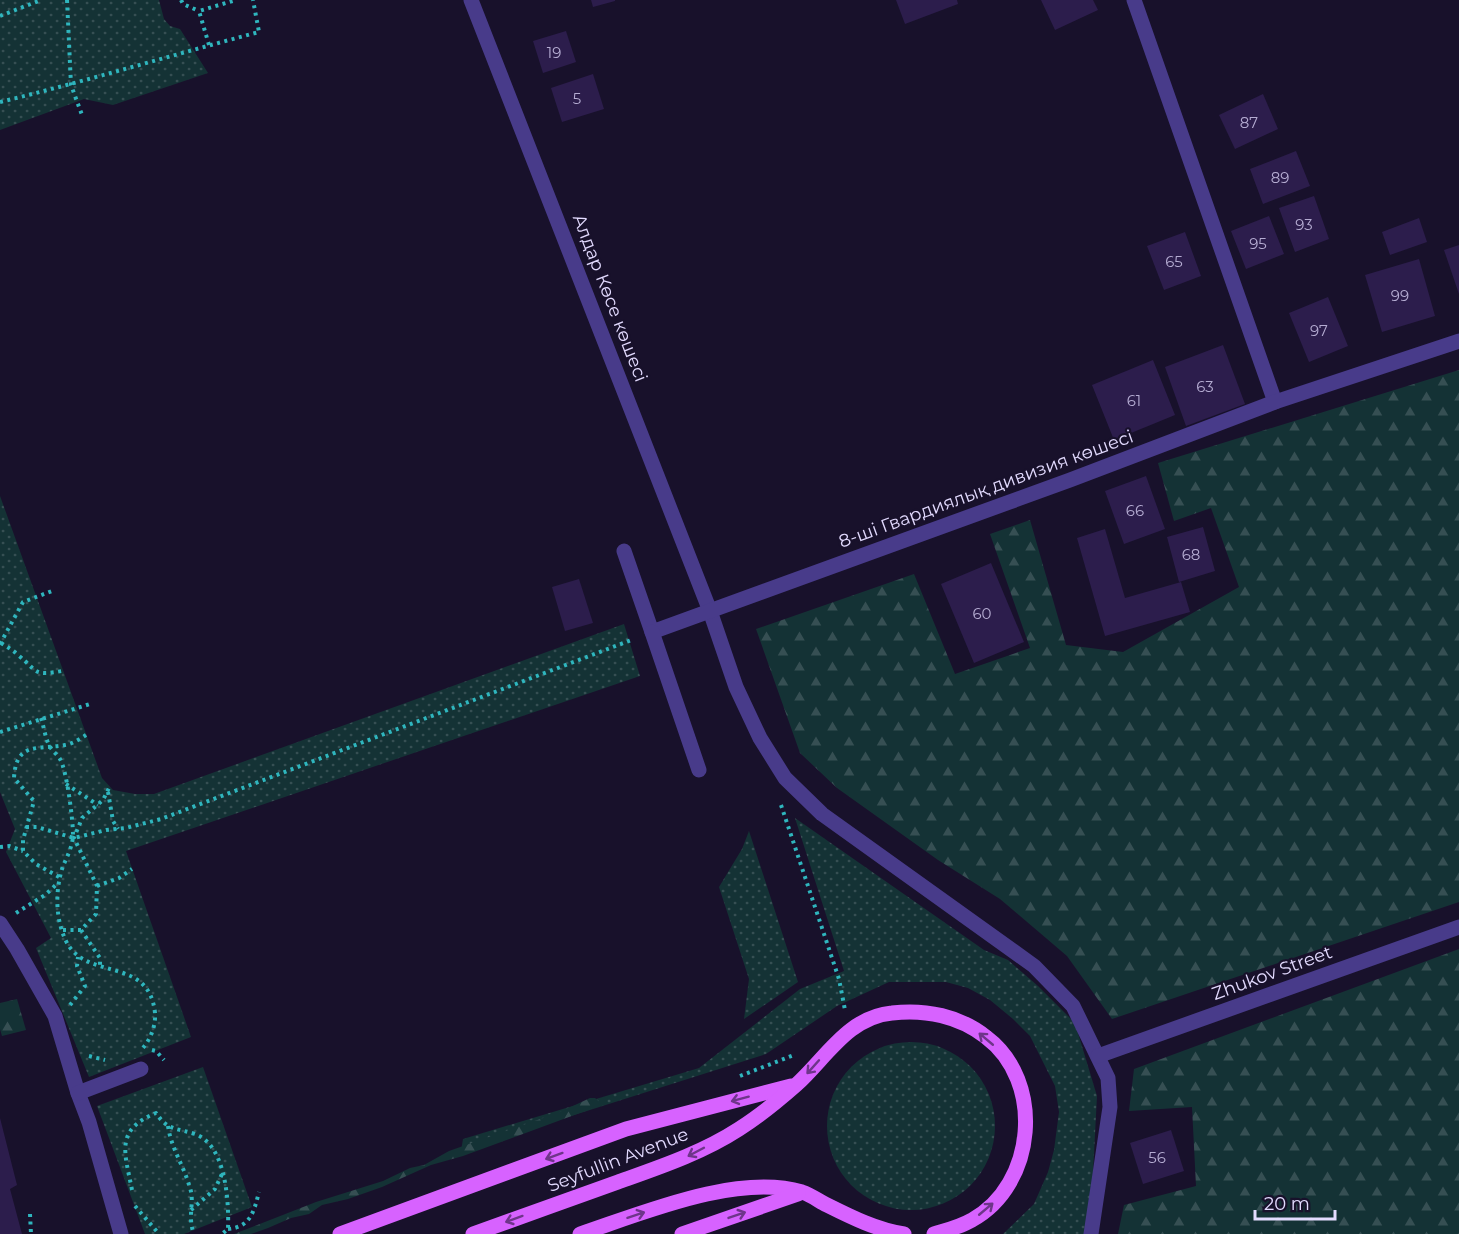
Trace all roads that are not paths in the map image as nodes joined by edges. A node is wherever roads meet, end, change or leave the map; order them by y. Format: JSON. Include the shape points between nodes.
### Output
{"nodes":[{"id":1,"x":471,"y":0,"type":"edge"},
{"id":2,"x":1134,"y":0,"type":"edge"},
{"id":3,"x":1459,"y":341,"type":"edge"},
{"id":4,"x":1275,"y":402,"type":"junction"},
{"id":5,"x":624,"y":551,"type":"dead end"},
{"id":6,"x":710,"y":611,"type":"junction"},
{"id":7,"x":652,"y":633,"type":"junction"},
{"id":8,"x":699,"y":770,"type":"dead end"},
{"id":9,"x":4,"y":920,"type":"edge"},
{"id":10,"x":1459,"y":927,"type":"edge"},
{"id":11,"x":1098,"y":1056,"type":"junction"},
{"id":12,"x":141,"y":1069,"type":"dead end"},
{"id":13,"x":797,"y":1084,"type":"junction"},
{"id":14,"x":78,"y":1093,"type":"junction"},
{"id":15,"x":802,"y":1192,"type":"junction"},
{"id":16,"x":121,"y":1234,"type":"edge"},
{"id":17,"x":340,"y":1234,"type":"edge"},
{"id":18,"x":473,"y":1234,"type":"edge"},
{"id":19,"x":580,"y":1234,"type":"edge"},
{"id":20,"x":682,"y":1234,"type":"edge"},
{"id":21,"x":904,"y":1234,"type":"edge"},
{"id":22,"x":934,"y":1234,"type":"edge"},
{"id":23,"x":1091,"y":1234,"type":"edge"}],
"edges":[{"from":1,"to":6,"type":"street","name":"Алдар Көсе көшесі"},
{"from":2,"to":4,"type":"street"},
{"from":3,"to":4,"type":"street","name":"8-ші Гвардиялық дивизия көшесі"},
{"from":4,"to":6,"type":"street","name":"8-ші Гвардиялық дивизия көшесі"},
{"from":5,"to":7,"type":"street"},
{"from":6,"to":7,"type":"street","name":"8-ші Гвардиялық дивизия көшесі"},
{"from":6,"to":11,"type":"street","name":"Алдар Көсе көшесі","via":[[736,687],[759,738],[785,778],[822,814],[1034,966],[1073,1006]]},
{"from":7,"to":8,"type":"street"},
{"from":9,"to":14,"type":"street","via":[[55,1016]]},
{"from":10,"to":11,"type":"street","name":"Zhukov Street"},
{"from":11,"to":23,"type":"street","name":"Алдар Көсе көшесі","via":[[1108,1078],[1110,1107]]},
{"from":12,"to":14,"type":"street"},
{"from":13,"to":17,"type":"main road","one_way":true,"via":[[626,1129]]},
{"from":13,"to":18,"type":"main road","name":"Seyfullin Avenue","one_way":true,"via":[[739,1129],[685,1158]]},
{"from":22,"to":13,"type":"main road","name":"Seyfullin Avenue","one_way":true,"via":[[974,1219],[991,1206],[1005,1190],[1023,1151],[1025,1109],[1019,1088],[1012,1066],[987,1037],[946,1016],[906,1011],[884,1014],[855,1025]]},
{"from":14,"to":16,"type":"street"},
{"from":19,"to":15,"type":"main road","one_way":true,"via":[[697,1195],[762,1187]]},
{"from":20,"to":15,"type":"main road","one_way":true},
{"from":15,"to":21,"type":"main road","via":[[871,1225]]}]}
